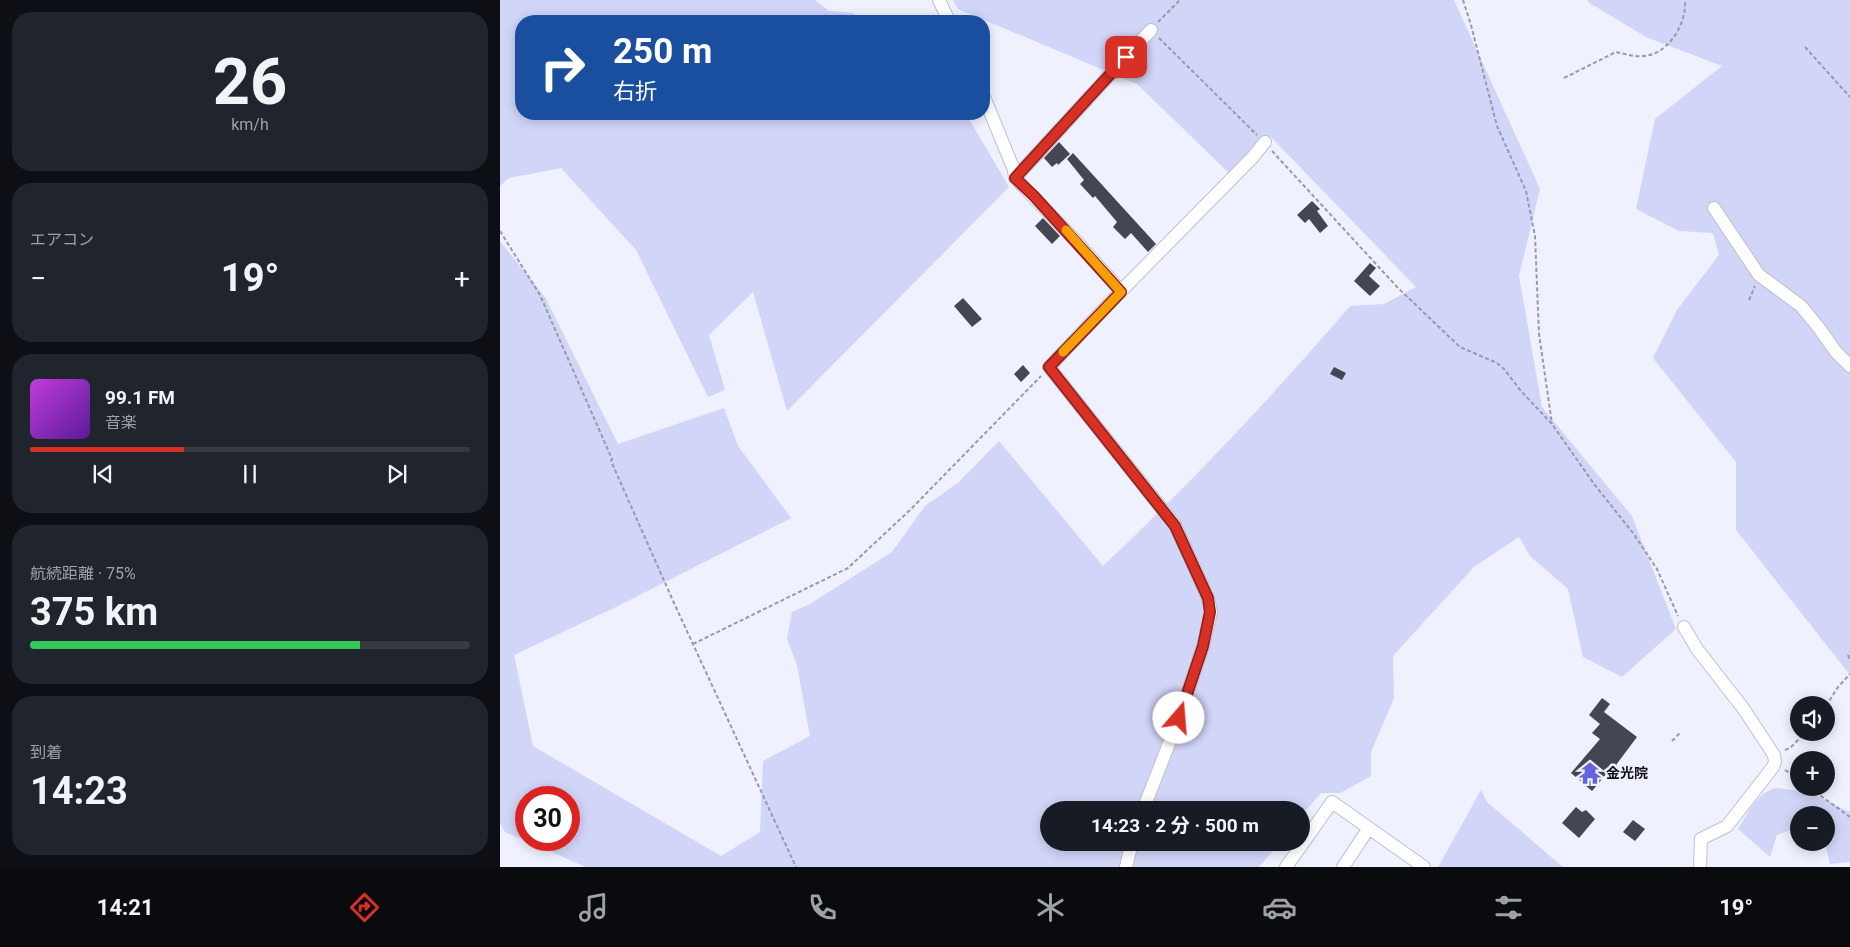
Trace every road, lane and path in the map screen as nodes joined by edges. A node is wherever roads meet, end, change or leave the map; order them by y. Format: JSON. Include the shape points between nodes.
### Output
{"nodes":[{"id":1,"x":939,"y":0,"type":"edge"},
{"id":2,"x":1180,"y":0,"type":"edge"},
{"id":3,"x":1463,"y":0,"type":"edge"},
{"id":4,"x":1685,"y":0,"type":"edge"},
{"id":5,"x":946,"y":15,"type":"edge"},
{"id":6,"x":1151,"y":30,"type":"junction"},
{"id":7,"x":1805,"y":46,"type":"dead end"},
{"id":8,"x":1564,"y":78,"type":"dead end"},
{"id":9,"x":1850,"y":97,"type":"edge"},
{"id":10,"x":990,"y":112,"type":"edge"},
{"id":11,"x":1265,"y":142,"type":"junction"},
{"id":12,"x":1015,"y":178,"type":"junction"},
{"id":13,"x":1714,"y":208,"type":"dead end"},
{"id":14,"x":500,"y":231,"type":"edge"},
{"id":15,"x":1759,"y":275,"type":"junction"},
{"id":16,"x":1121,"y":292,"type":"junction"},
{"id":17,"x":1749,"y":300,"type":"dead end"},
{"id":18,"x":1850,"y":366,"type":"edge"},
{"id":19,"x":1049,"y":367,"type":"junction"},
{"id":20,"x":1552,"y":424,"type":"junction"},
{"id":21,"x":1684,"y":627,"type":"joint"},
{"id":22,"x":693,"y":644,"type":"junction"},
{"id":23,"x":1850,"y":656,"type":"edge"},
{"id":24,"x":1850,"y":660,"type":"edge"},
{"id":25,"x":1850,"y":674,"type":"edge"},
{"id":26,"x":1832,"y":696,"type":"edge"},
{"id":27,"x":1681,"y":732,"type":"dead end"},
{"id":28,"x":1797,"y":741,"type":"edge"},
{"id":29,"x":1672,"y":742,"type":"dead end"},
{"id":30,"x":1775,"y":762,"type":"junction"},
{"id":31,"x":1790,"y":773,"type":"edge"},
{"id":32,"x":1821,"y":796,"type":"edge"},
{"id":33,"x":1147,"y":801,"type":"edge"},
{"id":34,"x":1850,"y":817,"type":"edge"},
{"id":35,"x":1369,"y":828,"type":"junction"},
{"id":36,"x":1130,"y":851,"type":"edge"},
{"id":37,"x":1406,"y":862,"type":"edge"},
{"id":38,"x":796,"y":867,"type":"edge"},
{"id":39,"x":1126,"y":867,"type":"edge"},
{"id":40,"x":1286,"y":867,"type":"edge"},
{"id":41,"x":1343,"y":867,"type":"edge"},
{"id":42,"x":1424,"y":867,"type":"edge"},
{"id":43,"x":1700,"y":867,"type":"edge"}],
"edges":[{"from":1,"to":5,"type":"street"},
{"from":2,"to":6,"type":"path"},
{"from":3,"to":20,"type":"path","via":[[1497,126],[1526,191],[1535,236],[1539,334]]},
{"from":4,"to":8,"type":"path","via":[[1683,23],[1663,48],[1646,56],[1616,52]]},
{"from":6,"to":11,"type":"path"},
{"from":6,"to":12,"type":"street"},
{"from":7,"to":9,"type":"path"},
{"from":10,"to":12,"type":"street"},
{"from":11,"to":16,"type":"street"},
{"from":11,"to":20,"type":"path","via":[[1398,288],[1460,347],[1504,369]]},
{"from":12,"to":16,"type":"street"},
{"from":13,"to":15,"type":"street"},
{"from":14,"to":22,"type":"path","via":[[540,295]]},
{"from":15,"to":17,"type":"path"},
{"from":15,"to":18,"type":"street","via":[[1801,306]]},
{"from":16,"to":19,"type":"street"},
{"from":19,"to":22,"type":"path","via":[[910,510],[848,568]]},
{"from":19,"to":33,"type":"street","via":[[1175,526],[1208,598],[1210,612],[1203,646]]},
{"from":20,"to":21,"type":"path","via":[[1652,561]]},
{"from":21,"to":30,"type":"street","via":[[1748,716],[1774,755]]},
{"from":22,"to":38,"type":"path"},
{"from":23,"to":24,"type":"path"},
{"from":25,"to":26,"type":"path"},
{"from":27,"to":29,"type":"path"},
{"from":28,"to":30,"type":"path"},
{"from":30,"to":31,"type":"path"},
{"from":30,"to":43,"type":"street","via":[[1726,826],[1701,839]]},
{"from":32,"to":34,"type":"path"},
{"from":35,"to":37,"type":"street"},
{"from":35,"to":40,"type":"street","via":[[1332,802]]},
{"from":35,"to":41,"type":"street"},
{"from":36,"to":39,"type":"street"},
{"from":37,"to":42,"type":"street"}]}
